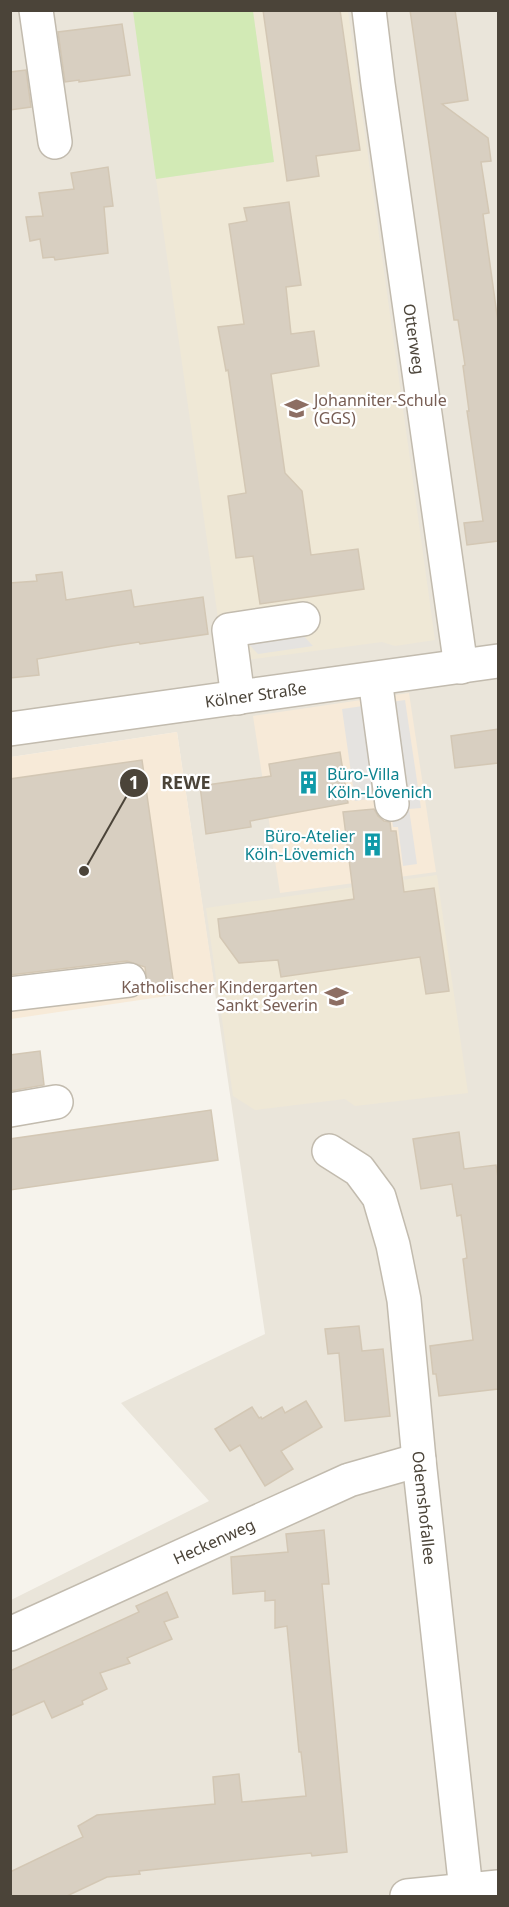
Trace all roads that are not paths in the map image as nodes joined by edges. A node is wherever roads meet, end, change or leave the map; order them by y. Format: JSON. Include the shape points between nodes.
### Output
{"nodes":[{"id":1,"x":36,"y":10,"type":"edge"},
{"id":2,"x":369,"y":10,"type":"edge"},
{"id":3,"x":55,"y":142,"type":"dead end"},
{"id":4,"x":303,"y":619,"type":"dead end"},
{"id":5,"x":498,"y":661,"type":"edge"},
{"id":6,"x":461,"y":667,"type":"junction"},
{"id":7,"x":375,"y":679,"type":"junction"},
{"id":8,"x":238,"y":698,"type":"junction"},
{"id":9,"x":10,"y":729,"type":"edge"},
{"id":10,"x":392,"y":804,"type":"dead end"},
{"id":11,"x":129,"y":980,"type":"dead end"},
{"id":12,"x":10,"y":994,"type":"edge"},
{"id":13,"x":56,"y":1102,"type":"dead end"},
{"id":14,"x":10,"y":1110,"type":"edge"},
{"id":15,"x":329,"y":1151,"type":"dead end"},
{"id":16,"x":419,"y":1460,"type":"junction"},
{"id":17,"x":10,"y":1634,"type":"edge"},
{"id":18,"x":485,"y":1890,"type":"edge"},
{"id":19,"x":407,"y":1896,"type":"edge"}],
"edges":[{"from":1,"to":3,"type":"street"},
{"from":2,"to":6,"type":"street","name":"Otterweg"},
{"from":4,"to":8,"type":"street","via":[[229,630]]},
{"from":5,"to":6,"type":"street","name":"Kölner Straße"},
{"from":6,"to":7,"type":"street","name":"Kölner Straße"},
{"from":7,"to":8,"type":"street","name":"Kölner Straße"},
{"from":7,"to":10,"type":"street"},
{"from":8,"to":9,"type":"street","name":"Kölner Straße"},
{"from":11,"to":12,"type":"street"},
{"from":13,"to":14,"type":"street"},
{"from":15,"to":16,"type":"street","name":"Odemshofallee","via":[[359,1170],[379,1197],[393,1245],[404,1300]]},
{"from":16,"to":17,"type":"street","name":"Heckenweg","via":[[349,1480]]},
{"from":16,"to":18,"type":"street","name":"Odemshofallee"},
{"from":18,"to":19,"type":"street"}]}
